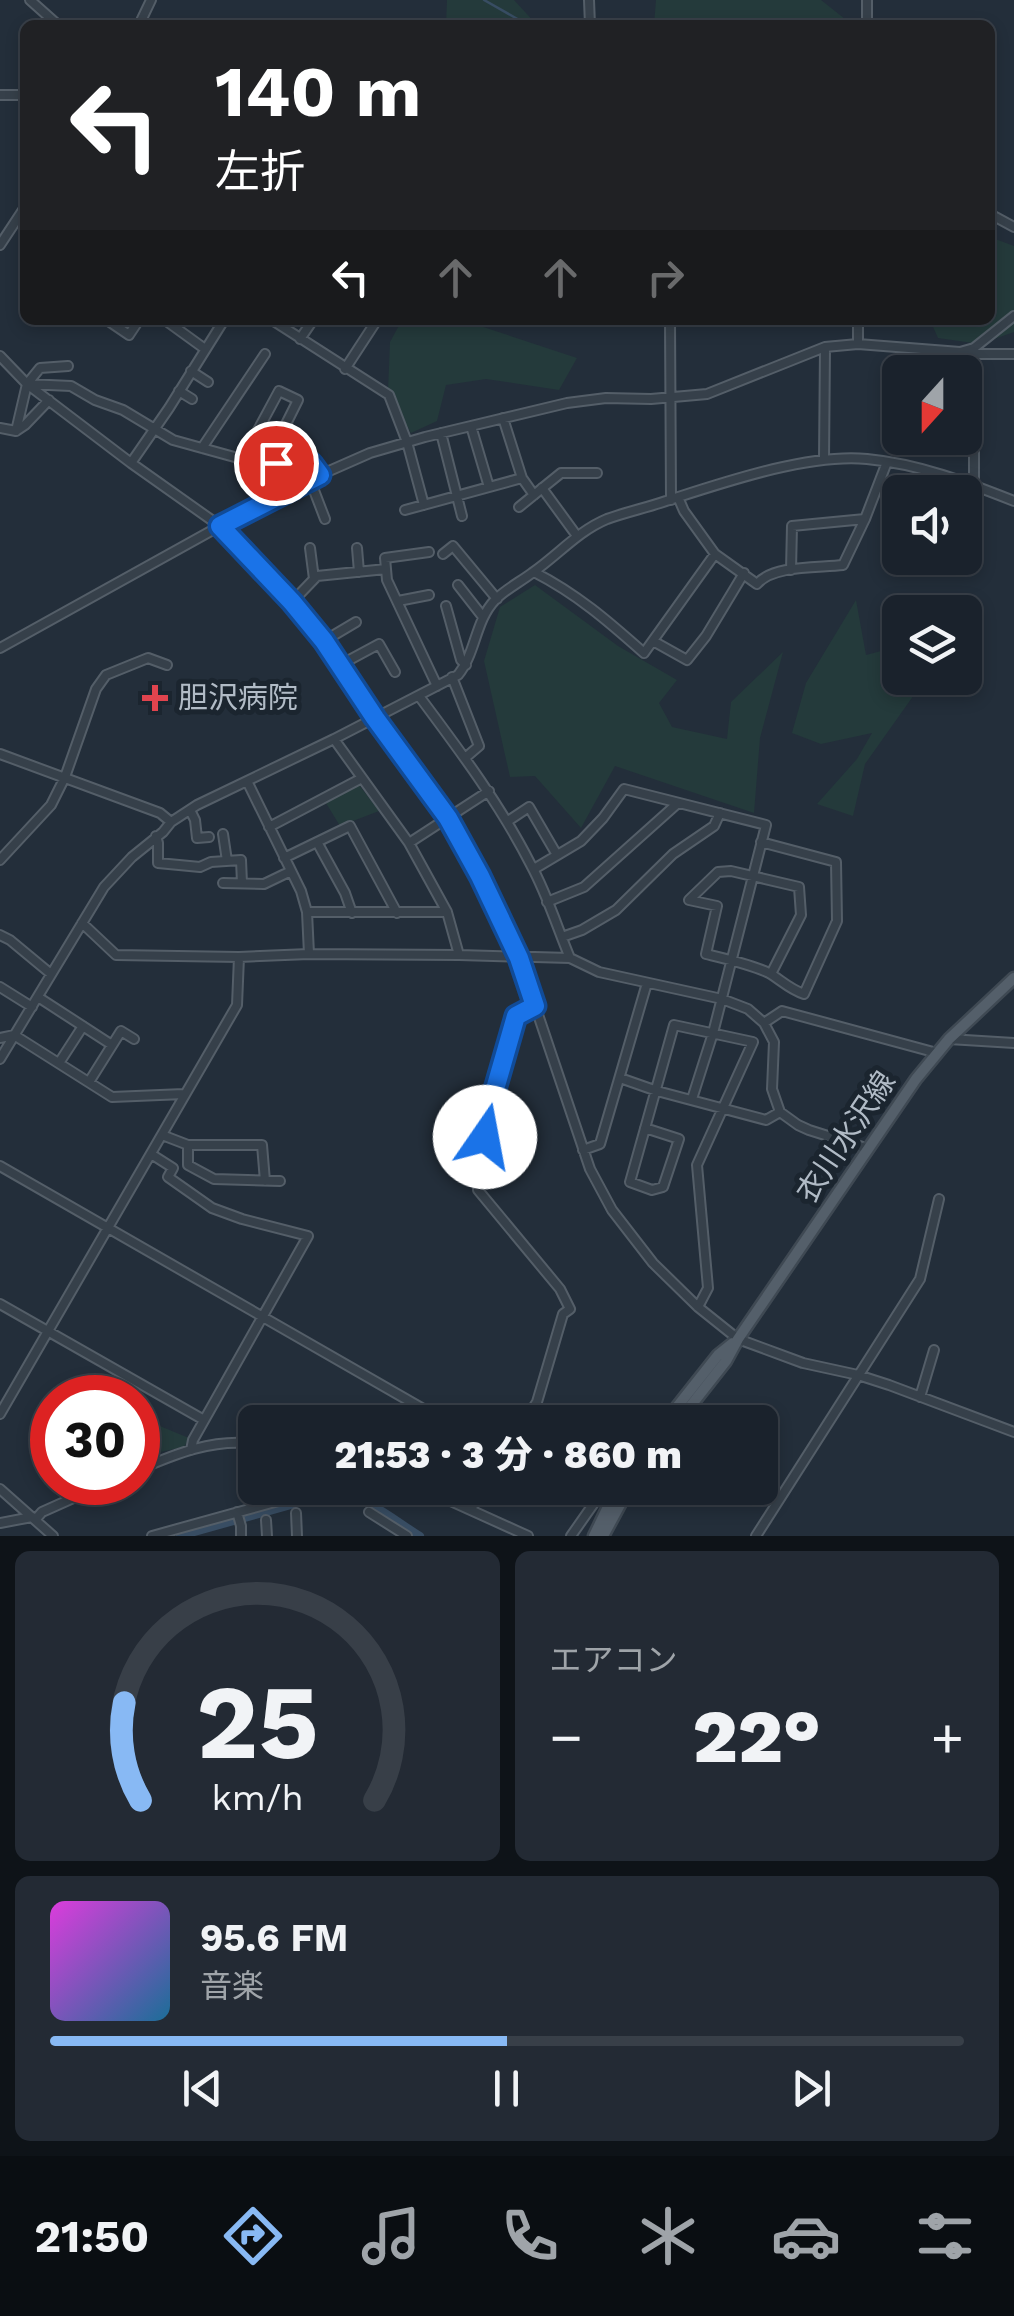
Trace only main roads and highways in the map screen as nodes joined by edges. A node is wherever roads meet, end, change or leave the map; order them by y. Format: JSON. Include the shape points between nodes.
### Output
{"nodes":[{"id":1,"x":1014,"y":978,"type":"edge"},
{"id":2,"x":738,"y":1339,"type":"junction"},
{"id":3,"x":679,"y":1405,"type":"edge"},
{"id":4,"x":691,"y":1405,"type":"edge"},
{"id":5,"x":609,"y":1505,"type":"edge"},
{"id":6,"x":619,"y":1505,"type":"edge"},
{"id":7,"x":594,"y":1536,"type":"edge"},
{"id":8,"x":603,"y":1536,"type":"edge"}],
"edges":[{"from":1,"to":2,"type":"main road","name":"衣川水沢線","via":[[916,1079]]},
{"from":2,"to":3,"type":"main road","name":"衣川水沢線"},
{"from":2,"to":4,"type":"main road","name":"衣川水沢線"},
{"from":5,"to":7,"type":"main road"},
{"from":6,"to":8,"type":"main road"}]}
